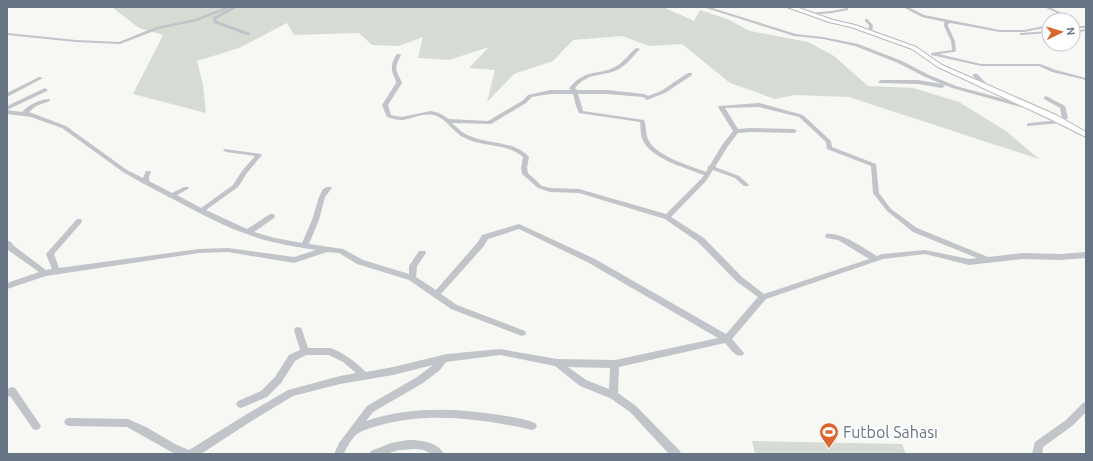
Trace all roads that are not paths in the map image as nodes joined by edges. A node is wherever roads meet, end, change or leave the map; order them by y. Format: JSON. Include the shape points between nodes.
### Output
{"nodes":[{"id":1,"x":230,"y":7,"type":"edge"},
{"id":2,"x":236,"y":7,"type":"edge"},
{"id":3,"x":705,"y":7,"type":"edge"},
{"id":4,"x":790,"y":7,"type":"edge"},
{"id":5,"x":905,"y":7,"type":"edge"},
{"id":6,"x":1046,"y":7,"type":"edge"},
{"id":7,"x":847,"y":9,"type":"dead end"},
{"id":8,"x":1057,"y":12,"type":"edge"},
{"id":9,"x":809,"y":14,"type":"junction"},
{"id":10,"x":866,"y":20,"type":"dead end"},
{"id":11,"x":950,"y":21,"type":"junction"},
{"id":12,"x":1041,"y":28,"type":"edge"},
{"id":13,"x":1000,"y":31,"type":"junction"},
{"id":14,"x":870,"y":32,"type":"junction"},
{"id":15,"x":1041,"y":33,"type":"edge"},
{"id":16,"x":7,"y":34,"type":"edge"},
{"id":17,"x":248,"y":34,"type":"dead end"},
{"id":18,"x":638,"y":49,"type":"dead end"},
{"id":19,"x":933,"y":54,"type":"junction"},
{"id":20,"x":399,"y":55,"type":"dead end"},
{"id":21,"x":924,"y":55,"type":"junction"},
{"id":22,"x":690,"y":74,"type":"dead end"},
{"id":23,"x":975,"y":75,"type":"dead end"},
{"id":24,"x":41,"y":78,"type":"dead end"},
{"id":25,"x":1086,"y":79,"type":"edge"},
{"id":26,"x":881,"y":82,"type":"dead end"},
{"id":27,"x":986,"y":86,"type":"junction"},
{"id":28,"x":44,"y":90,"type":"dead end"},
{"id":29,"x":964,"y":90,"type":"junction"},
{"id":30,"x":575,"y":91,"type":"junction"},
{"id":31,"x":7,"y":95,"type":"edge"},
{"id":32,"x":1046,"y":98,"type":"dead end"},
{"id":33,"x":48,"y":100,"type":"dead end"},
{"id":34,"x":7,"y":108,"type":"edge"},
{"id":35,"x":1032,"y":108,"type":"junction"},
{"id":36,"x":7,"y":112,"type":"edge"},
{"id":37,"x":32,"y":116,"type":"junction"},
{"id":38,"x":447,"y":121,"type":"junction"},
{"id":39,"x":1062,"y":121,"type":"junction"},
{"id":40,"x":1029,"y":125,"type":"dead end"},
{"id":41,"x":736,"y":131,"type":"junction"},
{"id":42,"x":794,"y":131,"type":"dead end"},
{"id":43,"x":1084,"y":133,"type":"edge"},
{"id":44,"x":226,"y":150,"type":"dead end"},
{"id":45,"x":710,"y":167,"type":"junction"},
{"id":46,"x":148,"y":172,"type":"dead end"},
{"id":47,"x":706,"y":174,"type":"junction"},
{"id":48,"x":146,"y":183,"type":"junction"},
{"id":49,"x":746,"y":185,"type":"dead end"},
{"id":50,"x":186,"y":188,"type":"dead end"},
{"id":51,"x":329,"y":188,"type":"dead end"},
{"id":52,"x":170,"y":196,"type":"junction"},
{"id":53,"x":202,"y":210,"type":"junction"},
{"id":54,"x":272,"y":216,"type":"dead end"},
{"id":55,"x":667,"y":218,"type":"junction"},
{"id":56,"x":79,"y":221,"type":"dead end"},
{"id":57,"x":250,"y":233,"type":"junction"},
{"id":58,"x":829,"y":236,"type":"dead end"},
{"id":59,"x":7,"y":243,"type":"edge"},
{"id":60,"x":305,"y":245,"type":"junction"},
{"id":61,"x":327,"y":250,"type":"junction"},
{"id":62,"x":422,"y":253,"type":"dead end"},
{"id":63,"x":1086,"y":255,"type":"edge"},
{"id":64,"x":876,"y":258,"type":"junction"},
{"id":65,"x":991,"y":261,"type":"junction"},
{"id":66,"x":56,"y":271,"type":"junction"},
{"id":67,"x":45,"y":273,"type":"junction"},
{"id":68,"x":412,"y":278,"type":"junction"},
{"id":69,"x":7,"y":286,"type":"edge"},
{"id":70,"x":437,"y":294,"type":"junction"},
{"id":71,"x":763,"y":297,"type":"junction"},
{"id":72,"x":298,"y":330,"type":"dead end"},
{"id":73,"x":522,"y":333,"type":"dead end"},
{"id":74,"x":727,"y":339,"type":"junction"},
{"id":75,"x":305,"y":352,"type":"junction"},
{"id":76,"x":740,"y":353,"type":"dead end"},
{"id":77,"x":444,"y":359,"type":"junction"},
{"id":78,"x":557,"y":363,"type":"junction"},
{"id":79,"x":615,"y":364,"type":"junction"},
{"id":80,"x":364,"y":375,"type":"junction"},
{"id":81,"x":7,"y":393,"type":"edge"},
{"id":82,"x":613,"y":395,"type":"junction"},
{"id":83,"x":241,"y":404,"type":"dead end"},
{"id":84,"x":1086,"y":406,"type":"edge"},
{"id":85,"x":69,"y":422,"type":"dead end"},
{"id":86,"x":36,"y":426,"type":"dead end"},
{"id":87,"x":532,"y":426,"type":"dead end"},
{"id":88,"x":353,"y":431,"type":"junction"},
{"id":89,"x":186,"y":454,"type":"edge"},
{"id":90,"x":192,"y":454,"type":"edge"},
{"id":91,"x":338,"y":454,"type":"edge"},
{"id":92,"x":376,"y":454,"type":"edge"},
{"id":93,"x":439,"y":454,"type":"edge"},
{"id":94,"x":676,"y":454,"type":"edge"},
{"id":95,"x":1037,"y":454,"type":"edge"}],
"edges":[{"from":1,"to":16,"type":"street","via":[[196,20],[158,28],[120,43]]},
{"from":2,"to":17,"type":"street","via":[[214,18],[215,22]]},
{"from":3,"to":29,"type":"street","via":[[796,35],[861,46],[940,82]]},
{"from":4,"to":9,"type":"street"},
{"from":5,"to":11,"type":"street","via":[[923,16]]},
{"from":6,"to":8,"type":"street"},
{"from":7,"to":9,"type":"street"},
{"from":9,"to":14,"type":"street"},
{"from":10,"to":14,"type":"street","via":[[871,25]]},
{"from":11,"to":13,"type":"street"},
{"from":11,"to":19,"type":"street","via":[[946,26],[953,41],[954,51]]},
{"from":12,"to":13,"type":"street"},
{"from":13,"to":15,"type":"street"},
{"from":14,"to":21,"type":"street","via":[[914,48]]},
{"from":18,"to":30,"type":"street","via":[[622,65],[603,73],[584,75],[572,88]]},
{"from":19,"to":21,"type":"street"},
{"from":19,"to":25,"type":"street","via":[[981,65],[1040,65]]},
{"from":20,"to":38,"type":"street","via":[[393,63],[399,83],[386,101],[386,112],[389,116],[400,119],[437,114]]},
{"from":21,"to":27,"type":"street","via":[[940,66]]},
{"from":22,"to":30,"type":"street","via":[[663,92],[647,98],[607,92]]},
{"from":23,"to":27,"type":"street"},
{"from":24,"to":31,"type":"street"},
{"from":26,"to":29,"type":"street","via":[[918,82]]},
{"from":27,"to":35,"type":"street"},
{"from":28,"to":34,"type":"street"},
{"from":29,"to":35,"type":"street"},
{"from":30,"to":38,"type":"street","via":[[530,96],[489,123]]},
{"from":30,"to":47,"type":"street","via":[[580,112],[642,121],[644,138],[657,154]]},
{"from":32,"to":39,"type":"street","via":[[1063,106],[1065,118]]},
{"from":33,"to":37,"type":"street","via":[[34,105],[25,112]]},
{"from":35,"to":39,"type":"street"},
{"from":36,"to":37,"type":"street"},
{"from":37,"to":48,"type":"street","via":[[64,127]]},
{"from":38,"to":55,"type":"street","via":[[468,138],[498,143],[522,153],[526,157],[525,174],[540,187],[579,191]]},
{"from":39,"to":40,"type":"street"},
{"from":39,"to":43,"type":"street"},
{"from":41,"to":42,"type":"street"},
{"from":41,"to":45,"type":"street"},
{"from":41,"to":65,"type":"street","via":[[721,107],[759,105],[801,116],[828,142],[829,148],[874,165],[876,194],[889,210],[915,230]]},
{"from":44,"to":53,"type":"street","via":[[259,155],[236,186]]},
{"from":45,"to":47,"type":"street"},
{"from":45,"to":49,"type":"street","via":[[737,177]]},
{"from":46,"to":48,"type":"street"},
{"from":47,"to":55,"type":"street","via":[[704,180]]},
{"from":48,"to":52,"type":"street"},
{"from":50,"to":52,"type":"street"},
{"from":51,"to":60,"type":"street","via":[[321,197],[318,215]]},
{"from":52,"to":53,"type":"street"},
{"from":53,"to":57,"type":"street"},
{"from":54,"to":57,"type":"street","via":[[250,230]]},
{"from":55,"to":71,"type":"street","via":[[701,240],[739,279]]},
{"from":56,"to":66,"type":"street","via":[[50,254]]},
{"from":57,"to":60,"type":"street"},
{"from":58,"to":64,"type":"street","via":[[840,238]]},
{"from":59,"to":67,"type":"street"},
{"from":60,"to":61,"type":"street"},
{"from":61,"to":66,"type":"street","via":[[294,260],[228,250],[199,251]]},
{"from":61,"to":68,"type":"street","via":[[340,250],[360,262]]},
{"from":62,"to":68,"type":"street","via":[[413,266]]},
{"from":63,"to":65,"type":"street","via":[[1023,256]]},
{"from":64,"to":65,"type":"street","via":[[925,252],[969,262]]},
{"from":64,"to":71,"type":"street"},
{"from":66,"to":67,"type":"street"},
{"from":67,"to":69,"type":"street"},
{"from":68,"to":70,"type":"street"},
{"from":70,"to":73,"type":"street","via":[[454,307]]},
{"from":70,"to":74,"type":"street","via":[[485,237],[519,226],[592,261]]},
{"from":71,"to":74,"type":"street"},
{"from":72,"to":75,"type":"street"},
{"from":74,"to":76,"type":"street"},
{"from":74,"to":79,"type":"street"},
{"from":75,"to":80,"type":"street","via":[[330,351],[346,359]]},
{"from":75,"to":83,"type":"street","via":[[292,358],[278,380],[264,394]]},
{"from":77,"to":78,"type":"street","via":[[500,352]]},
{"from":77,"to":80,"type":"street"},
{"from":77,"to":88,"type":"street","via":[[420,380],[370,409]]},
{"from":78,"to":79,"type":"street"},
{"from":78,"to":82,"type":"street","via":[[583,382]]},
{"from":79,"to":82,"type":"street"},
{"from":80,"to":90,"type":"street","via":[[291,393]]},
{"from":81,"to":86,"type":"street","via":[[12,391]]},
{"from":82,"to":94,"type":"street","via":[[633,409]]},
{"from":84,"to":95,"type":"street","via":[[1070,423],[1038,445]]},
{"from":85,"to":89,"type":"street","via":[[128,423],[137,426],[163,444]]},
{"from":87,"to":88,"type":"street","via":[[491,418],[417,415],[385,420]]},
{"from":88,"to":91,"type":"street"},
{"from":92,"to":93,"type":"street","via":[[404,444],[433,449]]}]}
